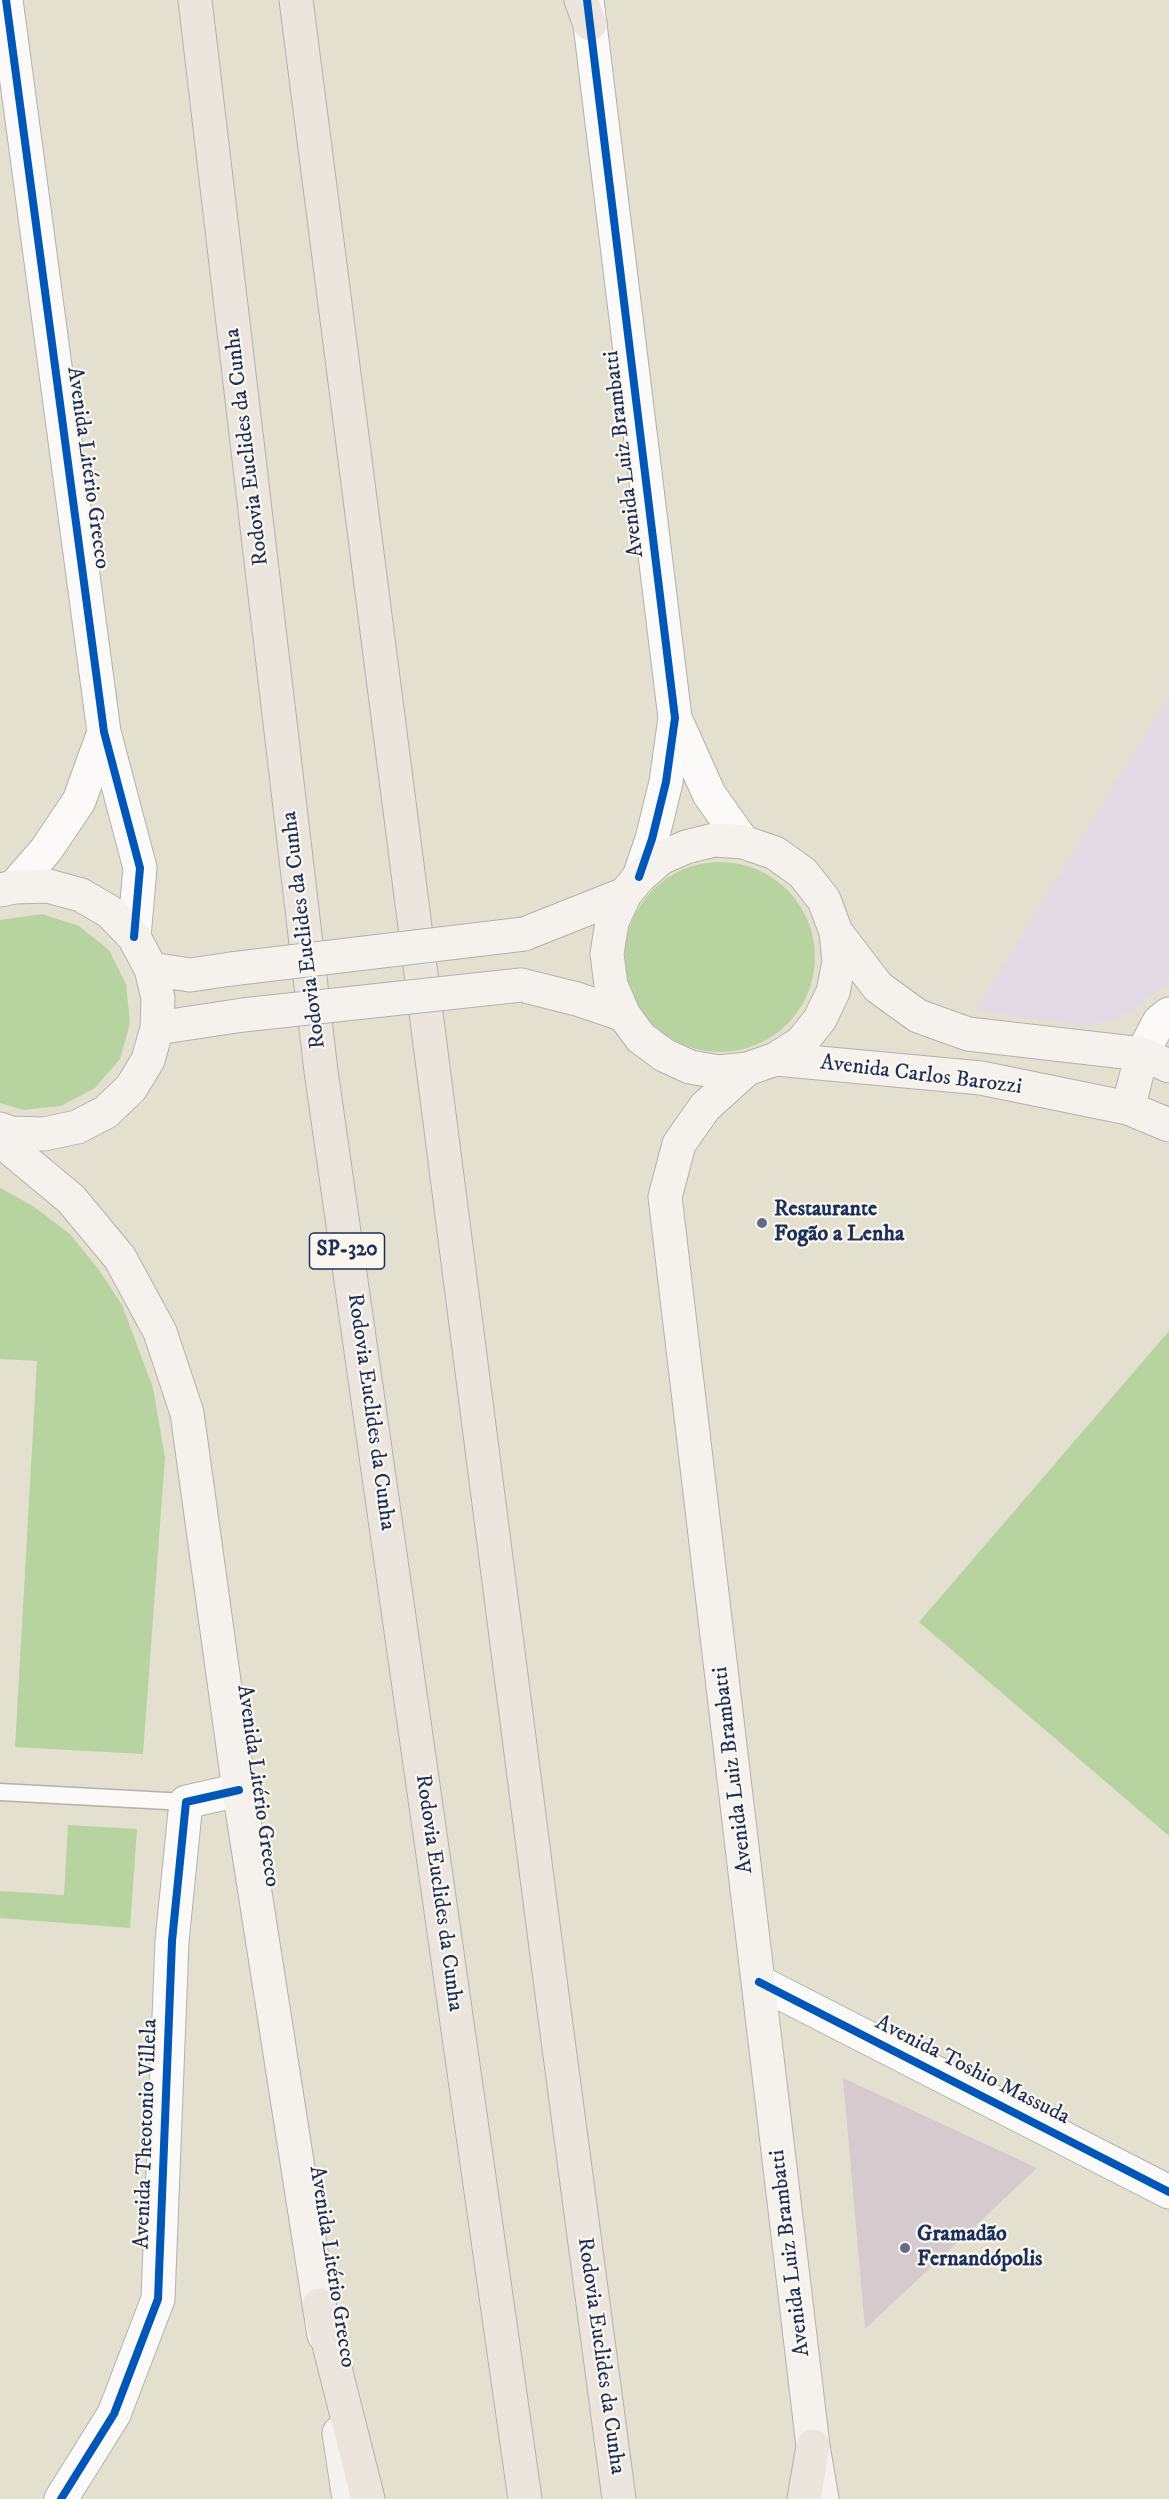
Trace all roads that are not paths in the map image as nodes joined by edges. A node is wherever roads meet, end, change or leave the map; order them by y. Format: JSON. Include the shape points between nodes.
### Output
{"nodes":[{"id":1,"x":6,"y":0,"type":"edge"},
{"id":2,"x":195,"y":0,"type":"edge"},
{"id":3,"x":296,"y":0,"type":"edge"},
{"id":4,"x":586,"y":8,"type":"edge"},
{"id":5,"x":675,"y":718,"type":"junction"},
{"id":6,"x":104,"y":732,"type":"junction"},
{"id":7,"x":743,"y":842,"type":"junction"},
{"id":8,"x":632,"y":885,"type":"junction"},
{"id":9,"x":7,"y":888,"type":"edge"},
{"id":10,"x":836,"y":932,"type":"junction"},
{"id":11,"x":134,"y":937,"type":"junction"},
{"id":12,"x":151,"y":969,"type":"junction"},
{"id":13,"x":1169,"y":1014,"type":"edge"},
{"id":14,"x":624,"y":1015,"type":"junction"},
{"id":15,"x":157,"y":1028,"type":"junction"},
{"id":16,"x":1155,"y":1060,"type":"edge"},
{"id":17,"x":761,"y":1064,"type":"junction"},
{"id":18,"x":1128,"y":1108,"type":"junction"},
{"id":19,"x":1169,"y":1125,"type":"edge"},
{"id":20,"x":0,"y":1129,"type":"edge"},
{"id":21,"x":0,"y":1140,"type":"edge"},
{"id":22,"x":239,"y":1790,"type":"junction"},
{"id":23,"x":0,"y":1792,"type":"edge"},
{"id":24,"x":186,"y":1802,"type":"junction"},
{"id":25,"x":759,"y":1982,"type":"junction"},
{"id":26,"x":1169,"y":2192,"type":"edge"},
{"id":27,"x":319,"y":2305,"type":"junction"},
{"id":28,"x":813,"y":2446,"type":"junction"},
{"id":29,"x":61,"y":2499,"type":"edge"},
{"id":30,"x":349,"y":2499,"type":"edge"},
{"id":31,"x":368,"y":2499,"type":"edge"},
{"id":32,"x":525,"y":2499,"type":"edge"},
{"id":33,"x":619,"y":2499,"type":"edge"},
{"id":34,"x":804,"y":2499,"type":"edge"},
{"id":35,"x":822,"y":2499,"type":"edge"}],
"edges":[{"from":1,"to":6,"type":"street","name":"Avenida Litério Grecco"},
{"from":2,"to":32,"type":"highway","name":"Rodovia Euclides da Cunha","number":"SP-320","via":[[321,1071]]},
{"from":3,"to":33,"type":"highway","name":"Rodovia Euclides da Cunha"},
{"from":4,"to":5,"type":"street","name":"Avenida Luiz Brambatti"},
{"from":5,"to":7,"type":"street","name":"Avenida Luiz Brambatti","via":[[709,794]]},
{"from":5,"to":8,"type":"street","name":"Avenida Luiz Brambatti","via":[[666,782],[652,838]]},
{"from":6,"to":9,"type":"street","name":"Avenida Litério Grecco","via":[[79,801],[46,850]]},
{"from":6,"to":11,"type":"street","name":"Avenida Litério Grecco","via":[[140,868]]},
{"from":7,"to":8,"type":"main road","via":[[714,840],[686,847],[661,858]]},
{"from":7,"to":10,"type":"main road","via":[[776,853],[803,873],[824,900]]},
{"from":8,"to":12,"type":"main road","bridge":true,"via":[[524,934],[190,975]]},
{"from":8,"to":14,"type":"main road","name":"Avenida Carlos Barozzi","via":[[612,922],[607,954],[611,985]]},
{"from":9,"to":11,"type":"main road","via":[[48,886],[81,895],[110,912]]},
{"from":10,"to":16,"type":"main road","via":[[878,987],[918,1016],[968,1034]]},
{"from":10,"to":17,"type":"main road","name":"Avenida Luiz Brambatti","via":[[838,962],[833,992],[820,1019],[801,1042]]},
{"from":11,"to":12,"type":"main road"},
{"from":12,"to":15,"type":"main road","via":[[158,998]]},
{"from":13,"to":16,"type":"street","via":[[1159,1022]]},
{"from":14,"to":15,"type":"main road","bridge":true,"via":[[521,985]]},
{"from":14,"to":17,"type":"main road","name":"Avenida Carlos Barozzi","via":[[642,1038],[664,1055],[690,1067],[719,1072]]},
{"from":15,"to":20,"type":"main road","via":[[148,1060],[130,1088],[106,1112],[77,1127],[44,1134]]},
{"from":16,"to":18,"type":"main road"},
{"from":17,"to":18,"type":"main road","name":"Avenida Carlos Barozzi","via":[[981,1078]]},
{"from":17,"to":25,"type":"main road","name":"Avenida Luiz Brambatti","via":[[705,1107],[679,1144],[665,1197]]},
{"from":18,"to":19,"type":"main road","name":"Avenida Carlos Barozzi"},
{"from":21,"to":22,"type":"main road","name":"Avenida Litério Grecco","via":[[78,1208],[120,1258],[160,1332],[187,1413]]},
{"from":22,"to":24,"type":"street"},
{"from":22,"to":27,"type":"main road","name":"Avenida Litério Grecco"},
{"from":23,"to":24,"type":"lane"},
{"from":24,"to":29,"type":"street","name":"Avenida Theotonio Villela","via":[[172,1941],[158,2299],[114,2414]]},
{"from":25,"to":26,"type":"street","name":"Avenida Toshio Massuda"},
{"from":25,"to":28,"type":"main road","name":"Avenida Luiz Brambatti"},
{"from":27,"to":30,"type":"main road","name":"Avenida Litério Grecco"},
{"from":27,"to":31,"type":"highway"},
{"from":28,"to":34,"type":"highway"},
{"from":28,"to":35,"type":"main road","name":"Avenida Luiz Brambatti"}]}
